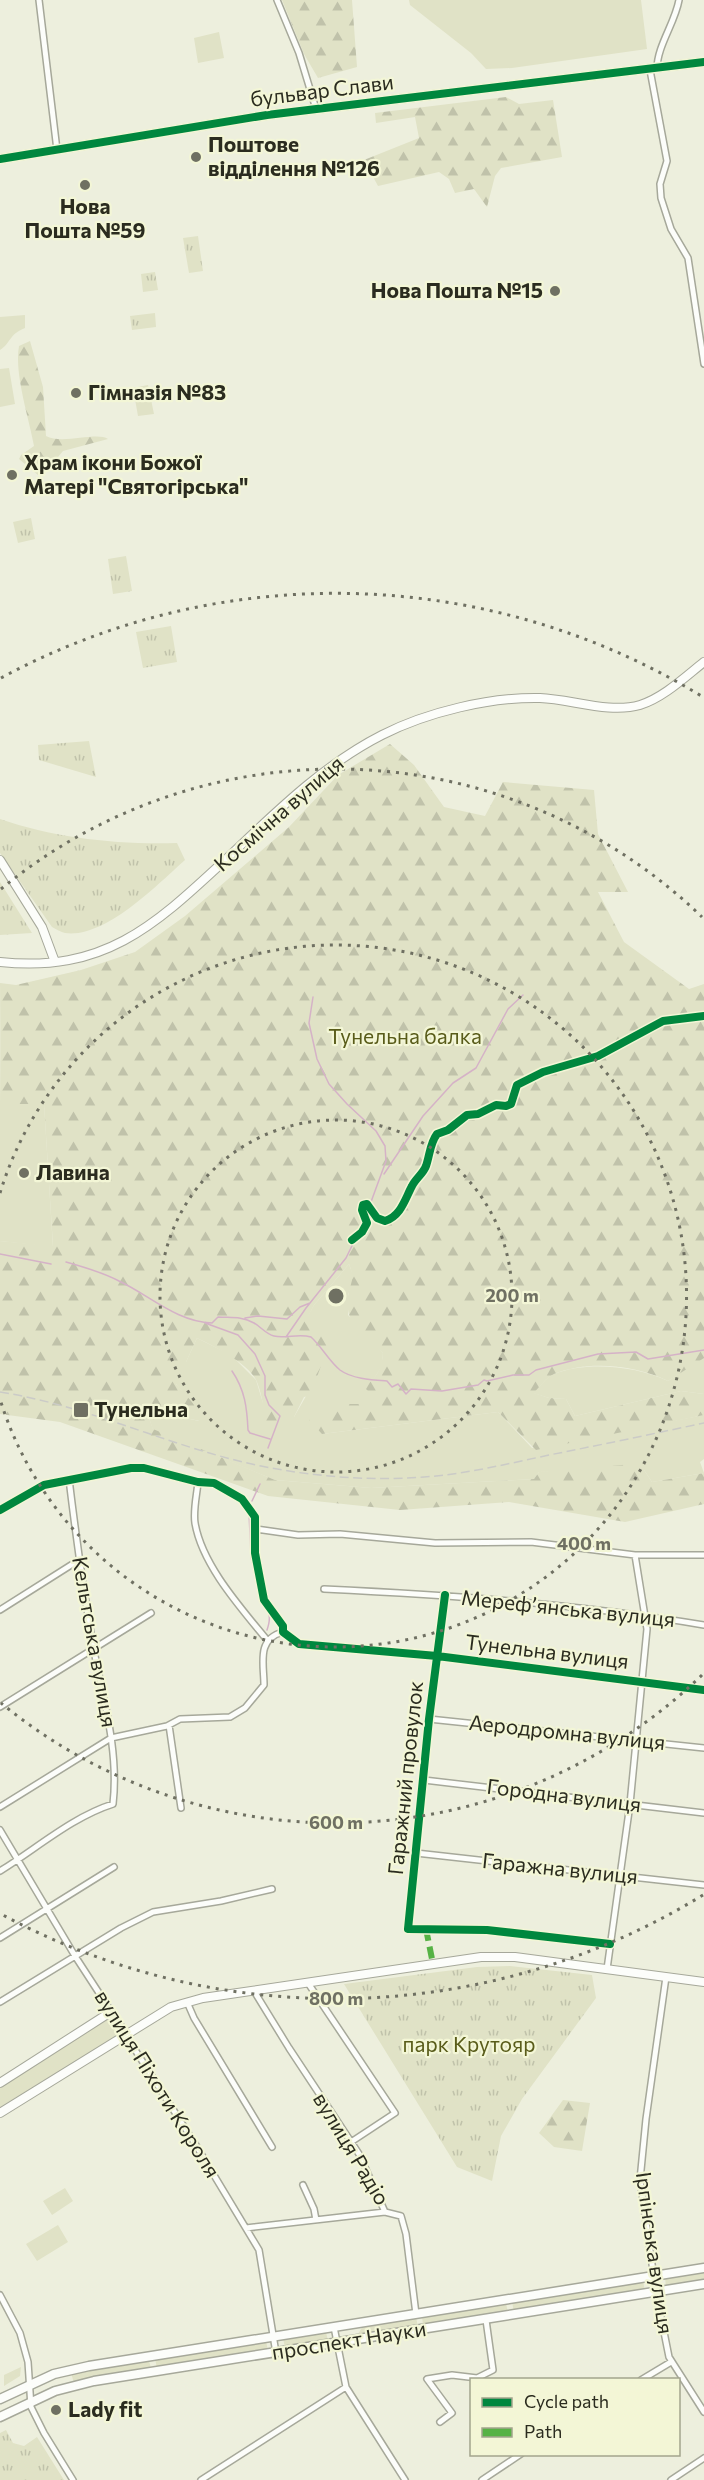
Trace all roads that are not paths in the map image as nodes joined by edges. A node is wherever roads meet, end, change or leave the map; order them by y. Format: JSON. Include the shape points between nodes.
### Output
{"nodes":[{"id":1,"x":39,"y":0,"type":"edge"},
{"id":2,"x":277,"y":0,"type":"edge"},
{"id":3,"x":679,"y":0,"type":"edge"},
{"id":4,"x":704,"y":62,"type":"edge"},
{"id":5,"x":654,"y":70,"type":"junction"},
{"id":6,"x":316,"y":109,"type":"junction"},
{"id":7,"x":57,"y":150,"type":"junction"},
{"id":8,"x":0,"y":159,"type":"edge"},
{"id":9,"x":704,"y":364,"type":"edge"},
{"id":10,"x":704,"y":662,"type":"edge"},
{"id":11,"x":0,"y":860,"type":"edge"},
{"id":12,"x":0,"y":962,"type":"edge"},
{"id":13,"x":56,"y":962,"type":"junction"},
{"id":14,"x":69,"y":1479,"type":"junction"},
{"id":15,"x":198,"y":1482,"type":"junction"},
{"id":16,"x":0,"y":1510,"type":"edge"},
{"id":17,"x":256,"y":1529,"type":"junction"},
{"id":18,"x":635,"y":1555,"type":"junction"},
{"id":19,"x":704,"y":1555,"type":"edge"},
{"id":20,"x":79,"y":1560,"type":"junction"},
{"id":21,"x":324,"y":1589,"type":"dead end"},
{"id":22,"x":445,"y":1595,"type":"junction"},
{"id":23,"x":0,"y":1610,"type":"edge"},
{"id":24,"x":151,"y":1613,"type":"dead end"},
{"id":25,"x":646,"y":1616,"type":"junction"},
{"id":26,"x":704,"y":1625,"type":"edge"},
{"id":27,"x":283,"y":1632,"type":"junction"},
{"id":28,"x":267,"y":1640,"type":"junction"},
{"id":29,"x":94,"y":1648,"type":"junction"},
{"id":30,"x":437,"y":1656,"type":"junction"},
{"id":31,"x":642,"y":1683,"type":"junction"},
{"id":32,"x":704,"y":1690,"type":"edge"},
{"id":33,"x":0,"y":1707,"type":"edge"},
{"id":34,"x":429,"y":1719,"type":"junction"},
{"id":35,"x":169,"y":1725,"type":"junction"},
{"id":36,"x":111,"y":1738,"type":"junction"},
{"id":37,"x":636,"y":1740,"type":"junction"},
{"id":38,"x":704,"y":1748,"type":"edge"},
{"id":39,"x":424,"y":1780,"type":"junction"},
{"id":40,"x":630,"y":1804,"type":"junction"},
{"id":41,"x":0,"y":1807,"type":"edge"},
{"id":42,"x":181,"y":1808,"type":"dead end"},
{"id":43,"x":704,"y":1813,"type":"edge"},
{"id":44,"x":0,"y":1830,"type":"edge"},
{"id":45,"x":416,"y":1853,"type":"junction"},
{"id":46,"x":17,"y":1861,"type":"junction"},
{"id":47,"x":114,"y":1866,"type":"dead end"},
{"id":48,"x":0,"y":1871,"type":"edge"},
{"id":49,"x":620,"y":1875,"type":"junction"},
{"id":50,"x":704,"y":1885,"type":"edge"},
{"id":51,"x":272,"y":1889,"type":"dead end"},
{"id":52,"x":47,"y":1909,"type":"junction"},
{"id":53,"x":0,"y":1938,"type":"edge"},
{"id":54,"x":610,"y":1944,"type":"junction"},
{"id":55,"x":75,"y":1956,"type":"junction"},
{"id":56,"x":607,"y":1969,"type":"junction"},
{"id":57,"x":666,"y":1977,"type":"junction"},
{"id":58,"x":704,"y":1982,"type":"edge"},
{"id":59,"x":308,"y":1983,"type":"junction"},
{"id":60,"x":254,"y":1991,"type":"junction"},
{"id":61,"x":0,"y":2002,"type":"edge"},
{"id":62,"x":187,"y":2002,"type":"junction"},
{"id":63,"x":114,"y":2016,"type":"junction"},
{"id":64,"x":125,"y":2034,"type":"junction"},
{"id":65,"x":0,"y":2083,"type":"edge"},
{"id":66,"x":0,"y":2113,"type":"edge"},
{"id":67,"x":351,"y":2142,"type":"junction"},
{"id":68,"x":272,"y":2147,"type":"dead end"},
{"id":69,"x":303,"y":2186,"type":"dead end"},
{"id":70,"x":385,"y":2212,"type":"junction"},
{"id":71,"x":316,"y":2220,"type":"junction"},
{"id":72,"x":246,"y":2228,"type":"junction"},
{"id":73,"x":704,"y":2268,"type":"edge"},
{"id":74,"x":654,"y":2276,"type":"junction"},
{"id":75,"x":704,"y":2284,"type":"edge"},
{"id":76,"x":656,"y":2292,"type":"junction"},
{"id":77,"x":0,"y":2295,"type":"edge"},
{"id":78,"x":416,"y":2314,"type":"junction"},
{"id":79,"x":486,"y":2320,"type":"junction"},
{"id":80,"x":334,"y":2327,"type":"junction"},
{"id":81,"x":274,"y":2336,"type":"junction"},
{"id":82,"x":337,"y":2343,"type":"junction"},
{"id":83,"x":276,"y":2353,"type":"junction"},
{"id":84,"x":671,"y":2362,"type":"junction"},
{"id":85,"x":643,"y":2378,"type":"edge"},
{"id":86,"x":29,"y":2384,"type":"junction"},
{"id":87,"x":346,"y":2387,"type":"junction"},
{"id":88,"x":0,"y":2399,"type":"edge"},
{"id":89,"x":30,"y":2401,"type":"junction"},
{"id":90,"x":704,"y":2412,"type":"edge"},
{"id":91,"x":0,"y":2417,"type":"edge"},
{"id":92,"x":440,"y":2422,"type":"dead end"},
{"id":93,"x":518,"y":2456,"type":"edge"},
{"id":94,"x":704,"y":2458,"type":"edge"},
{"id":95,"x":73,"y":2480,"type":"edge"},
{"id":96,"x":201,"y":2480,"type":"edge"},
{"id":97,"x":405,"y":2480,"type":"edge"},
{"id":98,"x":482,"y":2480,"type":"edge"},
{"id":99,"x":671,"y":2480,"type":"edge"}],
"edges":[{"from":1,"to":7,"type":"street"},
{"from":2,"to":6,"type":"street"},
{"from":3,"to":5,"type":"street","via":[[677,15]]},
{"from":4,"to":5,"type":"main road","name":"бульвар Слави"},
{"from":5,"to":6,"type":"main road","name":"бульвар Слави"},
{"from":5,"to":9,"type":"street","via":[[667,161],[660,184],[661,198],[668,221],[688,258]]},
{"from":6,"to":7,"type":"main road","name":"бульвар Слави"},
{"from":7,"to":8,"type":"main road","name":"бульвар Слави"},
{"from":10,"to":13,"type":"main road","name":"Космічна вулиця","via":[[639,705],[539,698],[506,701],[444,712],[383,735],[318,776],[152,924],[116,945]]},
{"from":11,"to":13,"type":"main road","via":[[42,927]]},
{"from":12,"to":13,"type":"main road","name":"Космічна вулиця"},
{"from":14,"to":15,"type":"street","via":[[144,1468]]},
{"from":14,"to":16,"type":"street","via":[[44,1485]]},
{"from":14,"to":20,"type":"street","name":"Кельтська вулиця"},
{"from":15,"to":17,"type":"street","via":[[214,1483],[242,1499],[255,1518]]},
{"from":15,"to":28,"type":"street","via":[[195,1522],[205,1552],[228,1591]]},
{"from":17,"to":18,"type":"street","via":[[435,1544],[531,1542]]},
{"from":17,"to":27,"type":"street","via":[[255,1553],[264,1600],[283,1626]]},
{"from":18,"to":19,"type":"street"},
{"from":18,"to":25,"type":"street"},
{"from":20,"to":23,"type":"street"},
{"from":20,"to":29,"type":"street","name":"Кельтська вулиця"},
{"from":21,"to":22,"type":"street","name":"Мерефʼянська вулиця"},
{"from":22,"to":25,"type":"street","name":"Мерефʼянська вулиця"},
{"from":22,"to":30,"type":"street","name":"Гаражний провулок"},
{"from":24,"to":29,"type":"street"},
{"from":25,"to":26,"type":"street","name":"Мерефʼянська вулиця"},
{"from":25,"to":31,"type":"street"},
{"from":27,"to":28,"type":"street"},
{"from":27,"to":30,"type":"street","name":"Тунельна вулиця","via":[[305,1645]]},
{"from":28,"to":35,"type":"street","via":[[262,1660],[264,1685],[245,1708],[223,1719],[180,1719]]},
{"from":29,"to":33,"type":"street"},
{"from":29,"to":36,"type":"street","name":"Кельтська вулиця"},
{"from":30,"to":31,"type":"street","name":"Тунельна вулиця"},
{"from":30,"to":34,"type":"street","name":"Гаражний провулок"},
{"from":31,"to":32,"type":"street","name":"Тунельна вулиця"},
{"from":31,"to":37,"type":"street"},
{"from":34,"to":37,"type":"street","name":"Аеродромна вулиця"},
{"from":34,"to":39,"type":"street","name":"Гаражний провулок"},
{"from":35,"to":36,"type":"street"},
{"from":35,"to":42,"type":"street"},
{"from":36,"to":41,"type":"street"},
{"from":36,"to":46,"type":"street","name":"Кельтська вулиця","via":[[116,1780],[113,1804],[76,1822]]},
{"from":37,"to":38,"type":"street","name":"Аеродромна вулиця"},
{"from":37,"to":40,"type":"street"},
{"from":39,"to":40,"type":"street","name":"Городна вулиця"},
{"from":39,"to":45,"type":"street","name":"Гаражний провулок"},
{"from":40,"to":43,"type":"street","name":"Городна вулиця"},
{"from":40,"to":49,"type":"street"},
{"from":44,"to":46,"type":"street","name":"вулиця Піхоти Короля"},
{"from":45,"to":49,"type":"street","name":"Гаражна вулиця"},
{"from":45,"to":54,"type":"street","name":"Гаражний провулок","via":[[408,1929],[487,1930]]},
{"from":46,"to":48,"type":"street"},
{"from":46,"to":52,"type":"street","name":"вулиця Піхоти Короля"},
{"from":47,"to":52,"type":"street"},
{"from":49,"to":50,"type":"street","name":"Гаражна вулиця"},
{"from":49,"to":54,"type":"street"},
{"from":51,"to":55,"type":"street","via":[[153,1912]]},
{"from":52,"to":53,"type":"street"},
{"from":52,"to":55,"type":"street","name":"вулиця Піхоти Короля"},
{"from":54,"to":56,"type":"street"},
{"from":55,"to":61,"type":"street"},
{"from":55,"to":63,"type":"street","name":"вулиця Піхоти Короля"},
{"from":56,"to":57,"type":"main road"},
{"from":56,"to":59,"type":"main road","via":[[515,1957],[481,1957]]},
{"from":57,"to":58,"type":"main road"},
{"from":57,"to":74,"type":"street","name":"Ірпінська вулиця","via":[[640,2180]]},
{"from":59,"to":60,"type":"main road"},
{"from":59,"to":67,"type":"street","via":[[394,2113]]},
{"from":60,"to":62,"type":"main road"},
{"from":60,"to":67,"type":"street","name":"вулиця Радіо"},
{"from":62,"to":64,"type":"main road"},
{"from":62,"to":68,"type":"street"},
{"from":63,"to":64,"type":"main road","name":"вулиця Піхоти Короля"},
{"from":63,"to":65,"type":"main road","via":[[99,2019]]},
{"from":64,"to":66,"type":"main road"},
{"from":64,"to":72,"type":"street","name":"вулиця Піхоти Короля"},
{"from":67,"to":70,"type":"street","name":"вулиця Радіо"},
{"from":69,"to":71,"type":"street"},
{"from":70,"to":71,"type":"street"},
{"from":70,"to":78,"type":"street","name":"вулиця Радіо","via":[[401,2216]]},
{"from":71,"to":72,"type":"street"},
{"from":72,"to":81,"type":"street","name":"вулиця Піхоти Короля","via":[[259,2250]]},
{"from":73,"to":74,"type":"main road","name":"проспект Науки"},
{"from":74,"to":76,"type":"street","name":"Ірпінська вулиця"},
{"from":74,"to":78,"type":"main road","name":"проспект Науки"},
{"from":75,"to":76,"type":"main road","name":"проспект Науки"},
{"from":76,"to":79,"type":"main road","name":"проспект Науки"},
{"from":76,"to":84,"type":"street","name":"Ірпінська вулиця"},
{"from":77,"to":86,"type":"street","via":[[20,2333]]},
{"from":78,"to":80,"type":"main road","name":"проспект Науки"},
{"from":79,"to":82,"type":"main road","name":"проспект Науки"},
{"from":79,"to":92,"type":"street","via":[[494,2370],[477,2378],[452,2375],[427,2379],[452,2413]]},
{"from":80,"to":81,"type":"main road","name":"проспект Науки"},
{"from":80,"to":82,"type":"street"},
{"from":81,"to":83,"type":"street","name":"вулиця Піхоти Короля"},
{"from":81,"to":86,"type":"main road","name":"проспект Науки","via":[[80,2368]]},
{"from":82,"to":83,"type":"main road","name":"проспект Науки"},
{"from":82,"to":87,"type":"street"},
{"from":83,"to":89,"type":"main road","name":"проспект Науки","via":[[94,2381]]},
{"from":84,"to":85,"type":"street"},
{"from":84,"to":90,"type":"street","name":"Ірпінська вулиця"},
{"from":86,"to":88,"type":"main road","name":"проспект Науки"},
{"from":86,"to":89,"type":"street"},
{"from":87,"to":96,"type":"street"},
{"from":87,"to":97,"type":"street"},
{"from":89,"to":91,"type":"main road","name":"проспект Науки"},
{"from":89,"to":95,"type":"street","via":[[44,2433]]},
{"from":93,"to":98,"type":"street"},
{"from":94,"to":99,"type":"street"}]}
